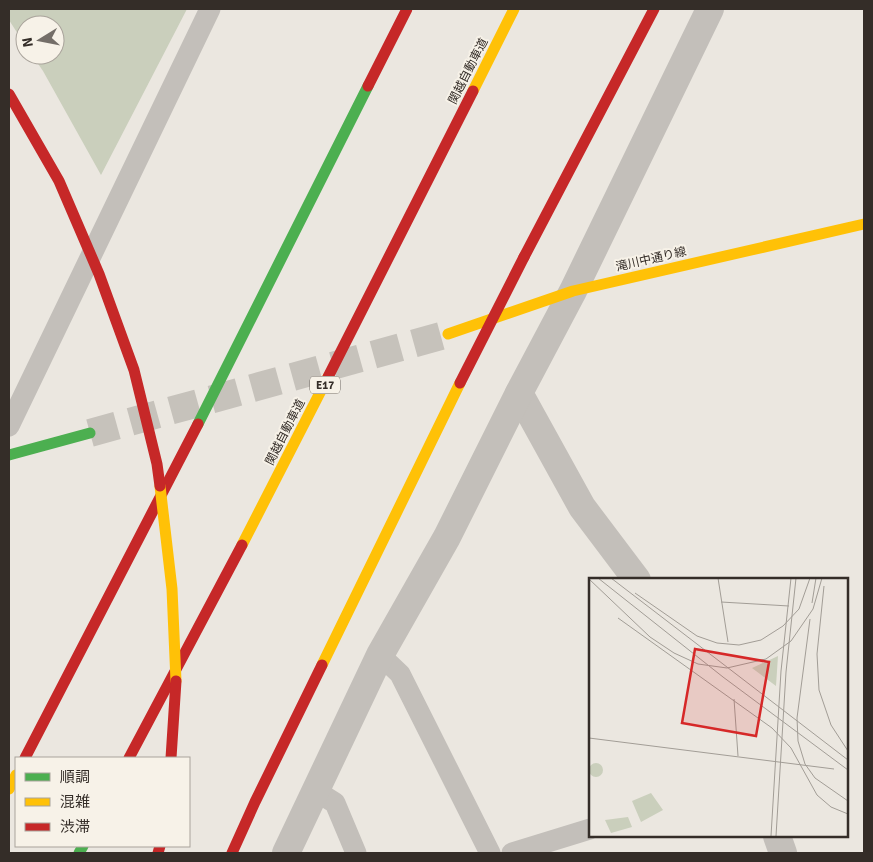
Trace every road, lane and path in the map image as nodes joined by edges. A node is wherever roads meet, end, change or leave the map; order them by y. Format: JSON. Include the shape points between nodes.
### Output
{"nodes":[{"id":1,"x":210,"y":9,"type":"edge"},
{"id":2,"x":407,"y":9,"type":"edge"},
{"id":3,"x":514,"y":9,"type":"edge"},
{"id":4,"x":654,"y":9,"type":"edge"},
{"id":5,"x":710,"y":9,"type":"edge"},
{"id":6,"x":9,"y":94,"type":"edge"},
{"id":7,"x":864,"y":224,"type":"edge"},
{"id":8,"x":573,"y":291,"type":"junction"},
{"id":9,"x":448,"y":334,"type":"tunnel mouth"},
{"id":10,"x":519,"y":394,"type":"junction"},
{"id":11,"x":9,"y":426,"type":"edge"},
{"id":12,"x":90,"y":433,"type":"tunnel mouth"},
{"id":13,"x":9,"y":455,"type":"edge"},
{"id":14,"x":635,"y":578,"type":"edge"},
{"id":15,"x":380,"y":655,"type":"junction"},
{"id":16,"x":26,"y":757,"type":"edge"},
{"id":17,"x":131,"y":757,"type":"edge"},
{"id":18,"x":171,"y":757,"type":"edge"},
{"id":19,"x":15,"y":777,"type":"edge"},
{"id":20,"x":9,"y":789,"type":"edge"},
{"id":21,"x":316,"y":791,"type":"junction"},
{"id":22,"x":589,"y":829,"type":"edge"},
{"id":23,"x":777,"y":837,"type":"edge"},
{"id":24,"x":232,"y":853,"type":"edge"},
{"id":25,"x":286,"y":853,"type":"edge"},
{"id":26,"x":356,"y":853,"type":"edge"},
{"id":27,"x":490,"y":853,"type":"edge"},
{"id":28,"x":512,"y":853,"type":"edge"},
{"id":29,"x":783,"y":853,"type":"edge"}],
"edges":[{"from":1,"to":11,"type":"lane"},
{"from":2,"to":16,"type":"main road"},
{"from":3,"to":17,"type":"main road","name":"関越自動車道","number":"E17","via":[[274,486]]},
{"from":4,"to":24,"type":"main road","bridge":true,"via":[[460,383]]},
{"from":5,"to":8,"type":"street"},
{"from":6,"to":18,"type":"main road","bridge":true,"via":[[58,181],[99,274],[134,370],[155,454],[172,589],[176,690]]},
{"from":7,"to":8,"type":"main road","name":"滝川中通り線"},
{"from":8,"to":9,"type":"main road","name":"滝川中通り線"},
{"from":8,"to":10,"type":"street"},
{"from":10,"to":14,"type":"street","via":[[582,507]]},
{"from":10,"to":15,"type":"street","via":[[447,537]]},
{"from":12,"to":13,"type":"main road"},
{"from":15,"to":21,"type":"street"},
{"from":15,"to":27,"type":"lane","via":[[400,674]]},
{"from":19,"to":20,"type":"main road"},
{"from":21,"to":25,"type":"street"},
{"from":21,"to":26,"type":"lane","via":[[334,803]]},
{"from":22,"to":28,"type":"lane"},
{"from":23,"to":29,"type":"street"}]}
